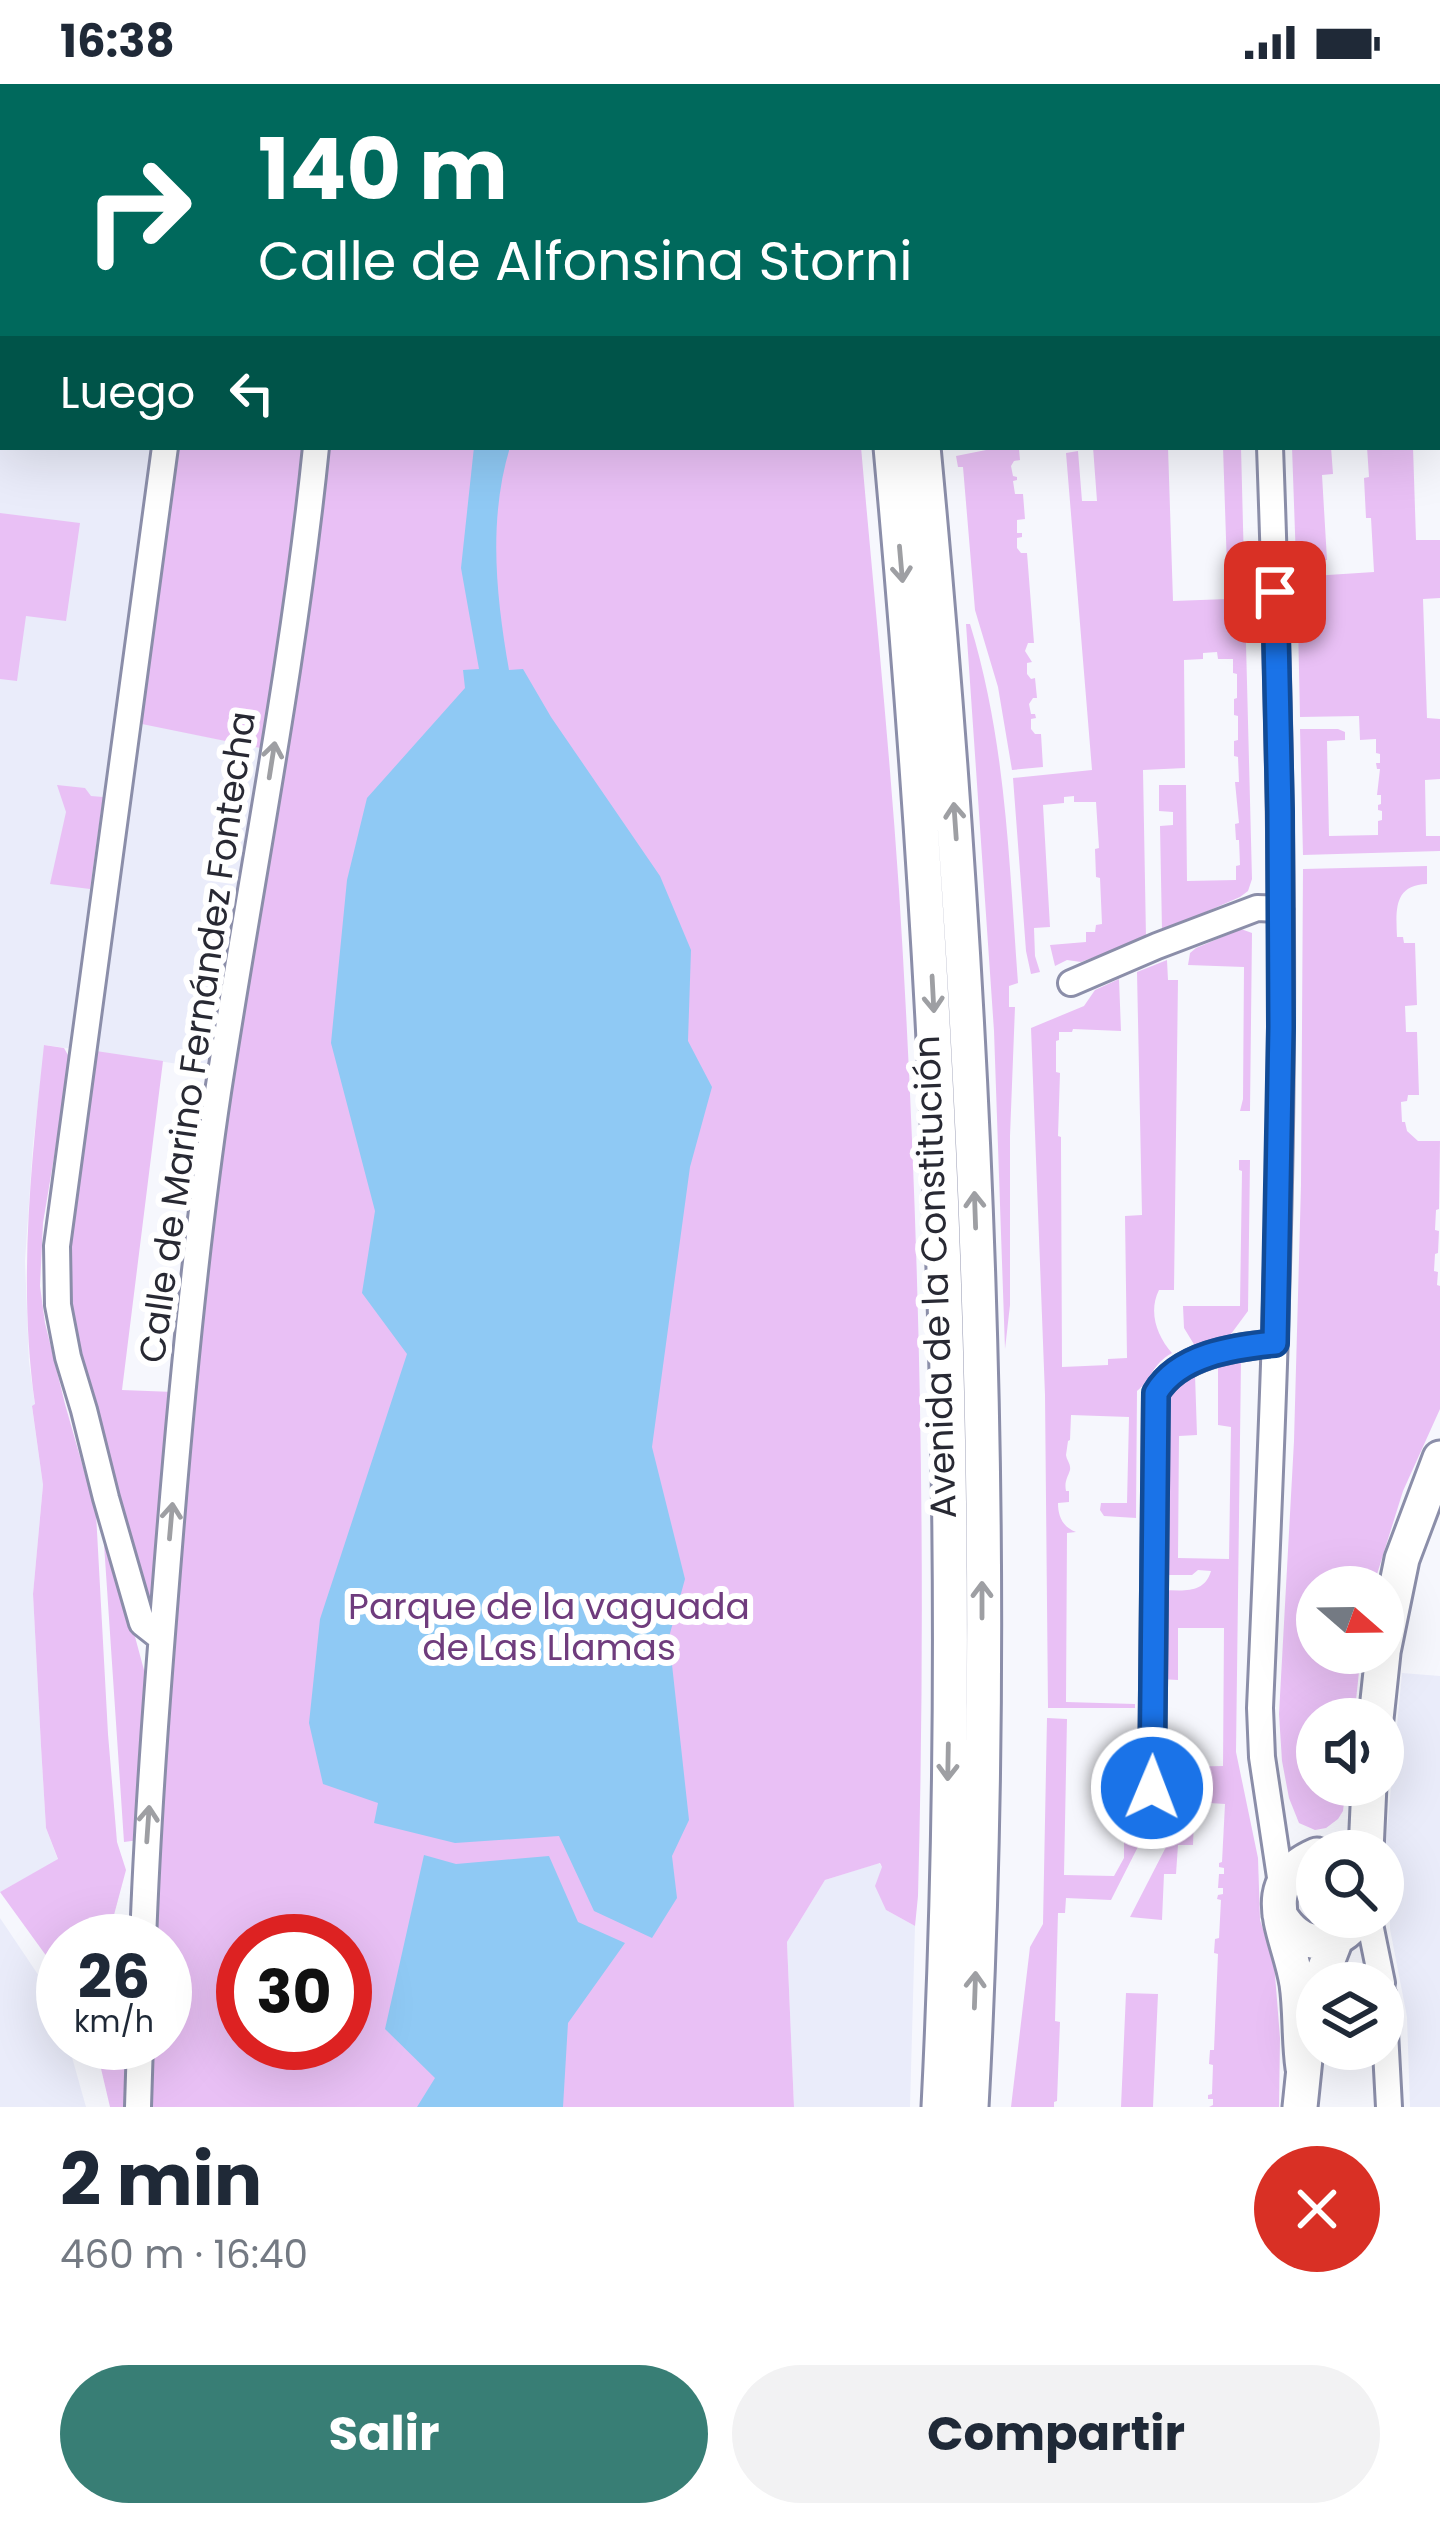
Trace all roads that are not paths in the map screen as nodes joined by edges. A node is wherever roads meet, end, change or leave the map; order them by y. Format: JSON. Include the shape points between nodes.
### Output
{"nodes":[{"id":1,"x":165,"y":450,"type":"edge"},
{"id":2,"x":316,"y":450,"type":"edge"},
{"id":3,"x":891,"y":450,"type":"edge"},
{"id":4,"x":923,"y":450,"type":"edge"},
{"id":5,"x":1270,"y":450,"type":"edge"},
{"id":6,"x":1281,"y":909,"type":"junction"},
{"id":7,"x":1071,"y":983,"type":"dead end"},
{"id":8,"x":1275,"y":1343,"type":"junction"},
{"id":9,"x":1440,"y":1458,"type":"edge"},
{"id":10,"x":1401,"y":1566,"type":"edge"},
{"id":11,"x":161,"y":1638,"type":"junction"},
{"id":12,"x":1156,"y":1804,"type":"dead end"},
{"id":13,"x":1270,"y":1806,"type":"junction"},
{"id":14,"x":1296,"y":1843,"type":"edge"},
{"id":15,"x":1296,"y":1866,"type":"edge"},
{"id":16,"x":1281,"y":1899,"type":"junction"},
{"id":17,"x":144,"y":1914,"type":"edge"},
{"id":18,"x":1296,"y":1934,"type":"edge"},
{"id":19,"x":1296,"y":1976,"type":"edge"},
{"id":20,"x":139,"y":2070,"type":"edge"},
{"id":21,"x":1303,"y":2070,"type":"edge"},
{"id":22,"x":1387,"y":2070,"type":"edge"},
{"id":23,"x":138,"y":2107,"type":"edge"},
{"id":24,"x":938,"y":2107,"type":"edge"},
{"id":25,"x":971,"y":2107,"type":"edge"},
{"id":26,"x":1300,"y":2107,"type":"edge"},
{"id":27,"x":1389,"y":2107,"type":"edge"}],
"edges":[{"from":1,"to":11,"type":"street","via":[[56,1276],[68,1357],[142,1624]]},
{"from":11,"to":2,"type":"street","name":"Calle de Marino Fernández Fontecha","one_way":true,"via":[[218,1095],[304,568]]},
{"from":3,"to":24,"type":"main road","name":"Avenida de la Constitución","one_way":true,"via":[[925,857],[946,1291],[947,1854]]},
{"from":25,"to":4,"type":"main road","name":"Avenida de la Constitución","one_way":true,"via":[[982,1680],[978,1290],[957,855]]},
{"from":5,"to":6,"type":"street"},
{"from":6,"to":7,"type":"street","via":[[1257,908]]},
{"from":6,"to":8,"type":"street"},
{"from":8,"to":12,"type":"street","via":[[1192,1362],[1156,1393]]},
{"from":8,"to":13,"type":"street","via":[[1260,1708]]},
{"from":9,"to":10,"type":"main road"},
{"from":17,"to":11,"type":"street","name":"Calle de Marino Fernández Fontecha","one_way":true},
{"from":13,"to":14,"type":"street"},
{"from":13,"to":16,"type":"street"},
{"from":15,"to":16,"type":"main road"},
{"from":16,"to":18,"type":"main road"},
{"from":16,"to":19,"type":"main road"},
{"from":20,"to":23,"type":"street"},
{"from":21,"to":26,"type":"main road"},
{"from":22,"to":27,"type":"street"}]}
